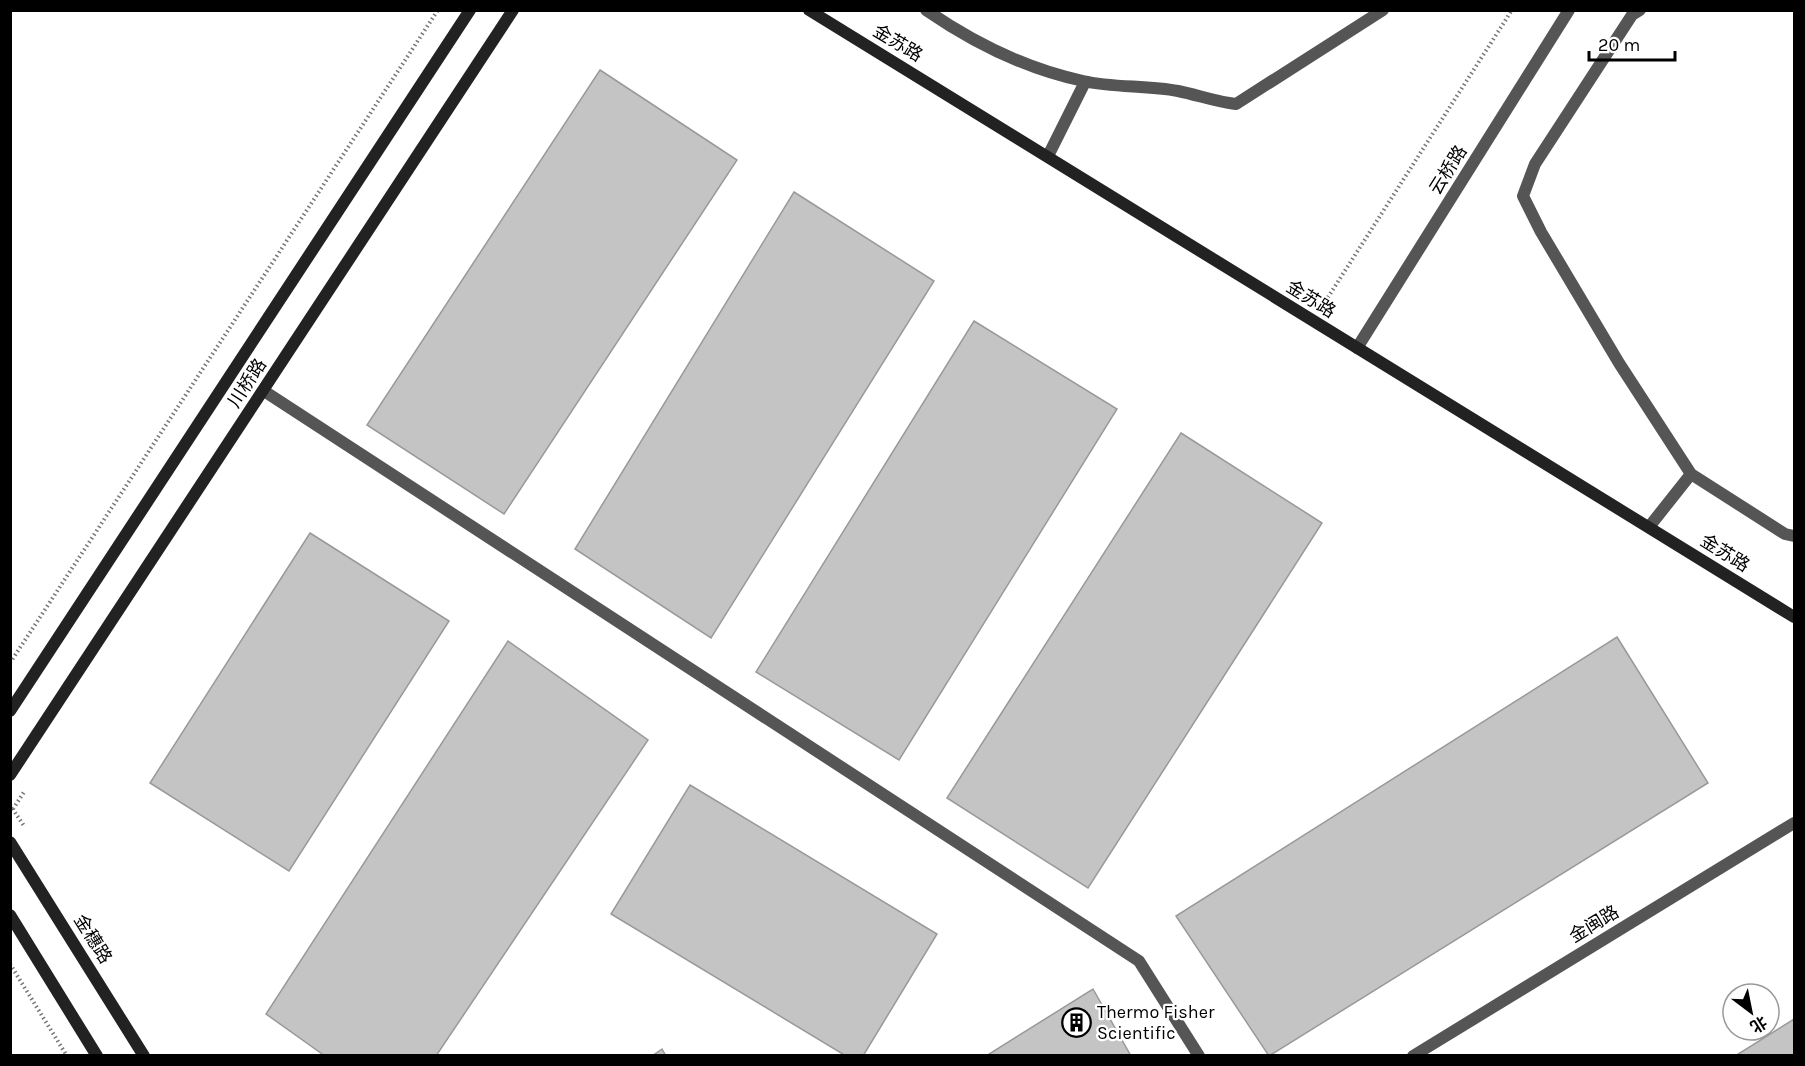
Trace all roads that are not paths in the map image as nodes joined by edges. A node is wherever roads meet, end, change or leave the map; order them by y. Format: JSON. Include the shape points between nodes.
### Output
{"nodes":[{"id":1,"x":470,"y":10,"type":"edge"},
{"id":2,"x":513,"y":10,"type":"edge"},
{"id":3,"x":809,"y":10,"type":"edge"},
{"id":4,"x":926,"y":10,"type":"edge"},
{"id":5,"x":1383,"y":10,"type":"edge"},
{"id":6,"x":1569,"y":10,"type":"edge"},
{"id":7,"x":1640,"y":10,"type":"edge"},
{"id":8,"x":1084,"y":82,"type":"junction"},
{"id":9,"x":1047,"y":156,"type":"junction"},
{"id":10,"x":1357,"y":348,"type":"junction"},
{"id":11,"x":264,"y":391,"type":"junction"},
{"id":12,"x":1691,"y":474,"type":"junction"},
{"id":13,"x":1649,"y":527,"type":"junction"},
{"id":14,"x":1794,"y":536,"type":"edge"},
{"id":15,"x":1794,"y":617,"type":"edge"},
{"id":16,"x":10,"y":711,"type":"edge"},
{"id":17,"x":10,"y":775,"type":"edge"},
{"id":18,"x":1794,"y":823,"type":"edge"},
{"id":19,"x":10,"y":842,"type":"edge"},
{"id":20,"x":10,"y":915,"type":"edge"},
{"id":21,"x":97,"y":1056,"type":"edge"},
{"id":22,"x":144,"y":1056,"type":"edge"},
{"id":23,"x":1199,"y":1056,"type":"edge"},
{"id":24,"x":1413,"y":1056,"type":"edge"}],
"edges":[{"from":1,"to":16,"type":"street","name":"川桥路"},
{"from":2,"to":11,"type":"street","name":"川桥路"},
{"from":3,"to":9,"type":"street","name":"金苏路"},
{"from":4,"to":8,"type":"street","via":[[1024,66]]},
{"from":5,"to":8,"type":"street","via":[[1236,104],[1178,91]]},
{"from":6,"to":10,"type":"street","name":"云桥路"},
{"from":7,"to":12,"type":"street","via":[[1632,15],[1535,164],[1523,196],[1619,363]]},
{"from":8,"to":9,"type":"street"},
{"from":9,"to":10,"type":"street","name":"金苏路"},
{"from":10,"to":13,"type":"street","name":"金苏路"},
{"from":11,"to":17,"type":"street","name":"川桥路"},
{"from":11,"to":23,"type":"street","via":[[1139,961]]},
{"from":12,"to":13,"type":"street"},
{"from":12,"to":14,"type":"street"},
{"from":13,"to":15,"type":"street","name":"金苏路"},
{"from":18,"to":24,"type":"street","name":"金闽路"},
{"from":19,"to":22,"type":"street","name":"金穗路"},
{"from":20,"to":21,"type":"street"}]}
